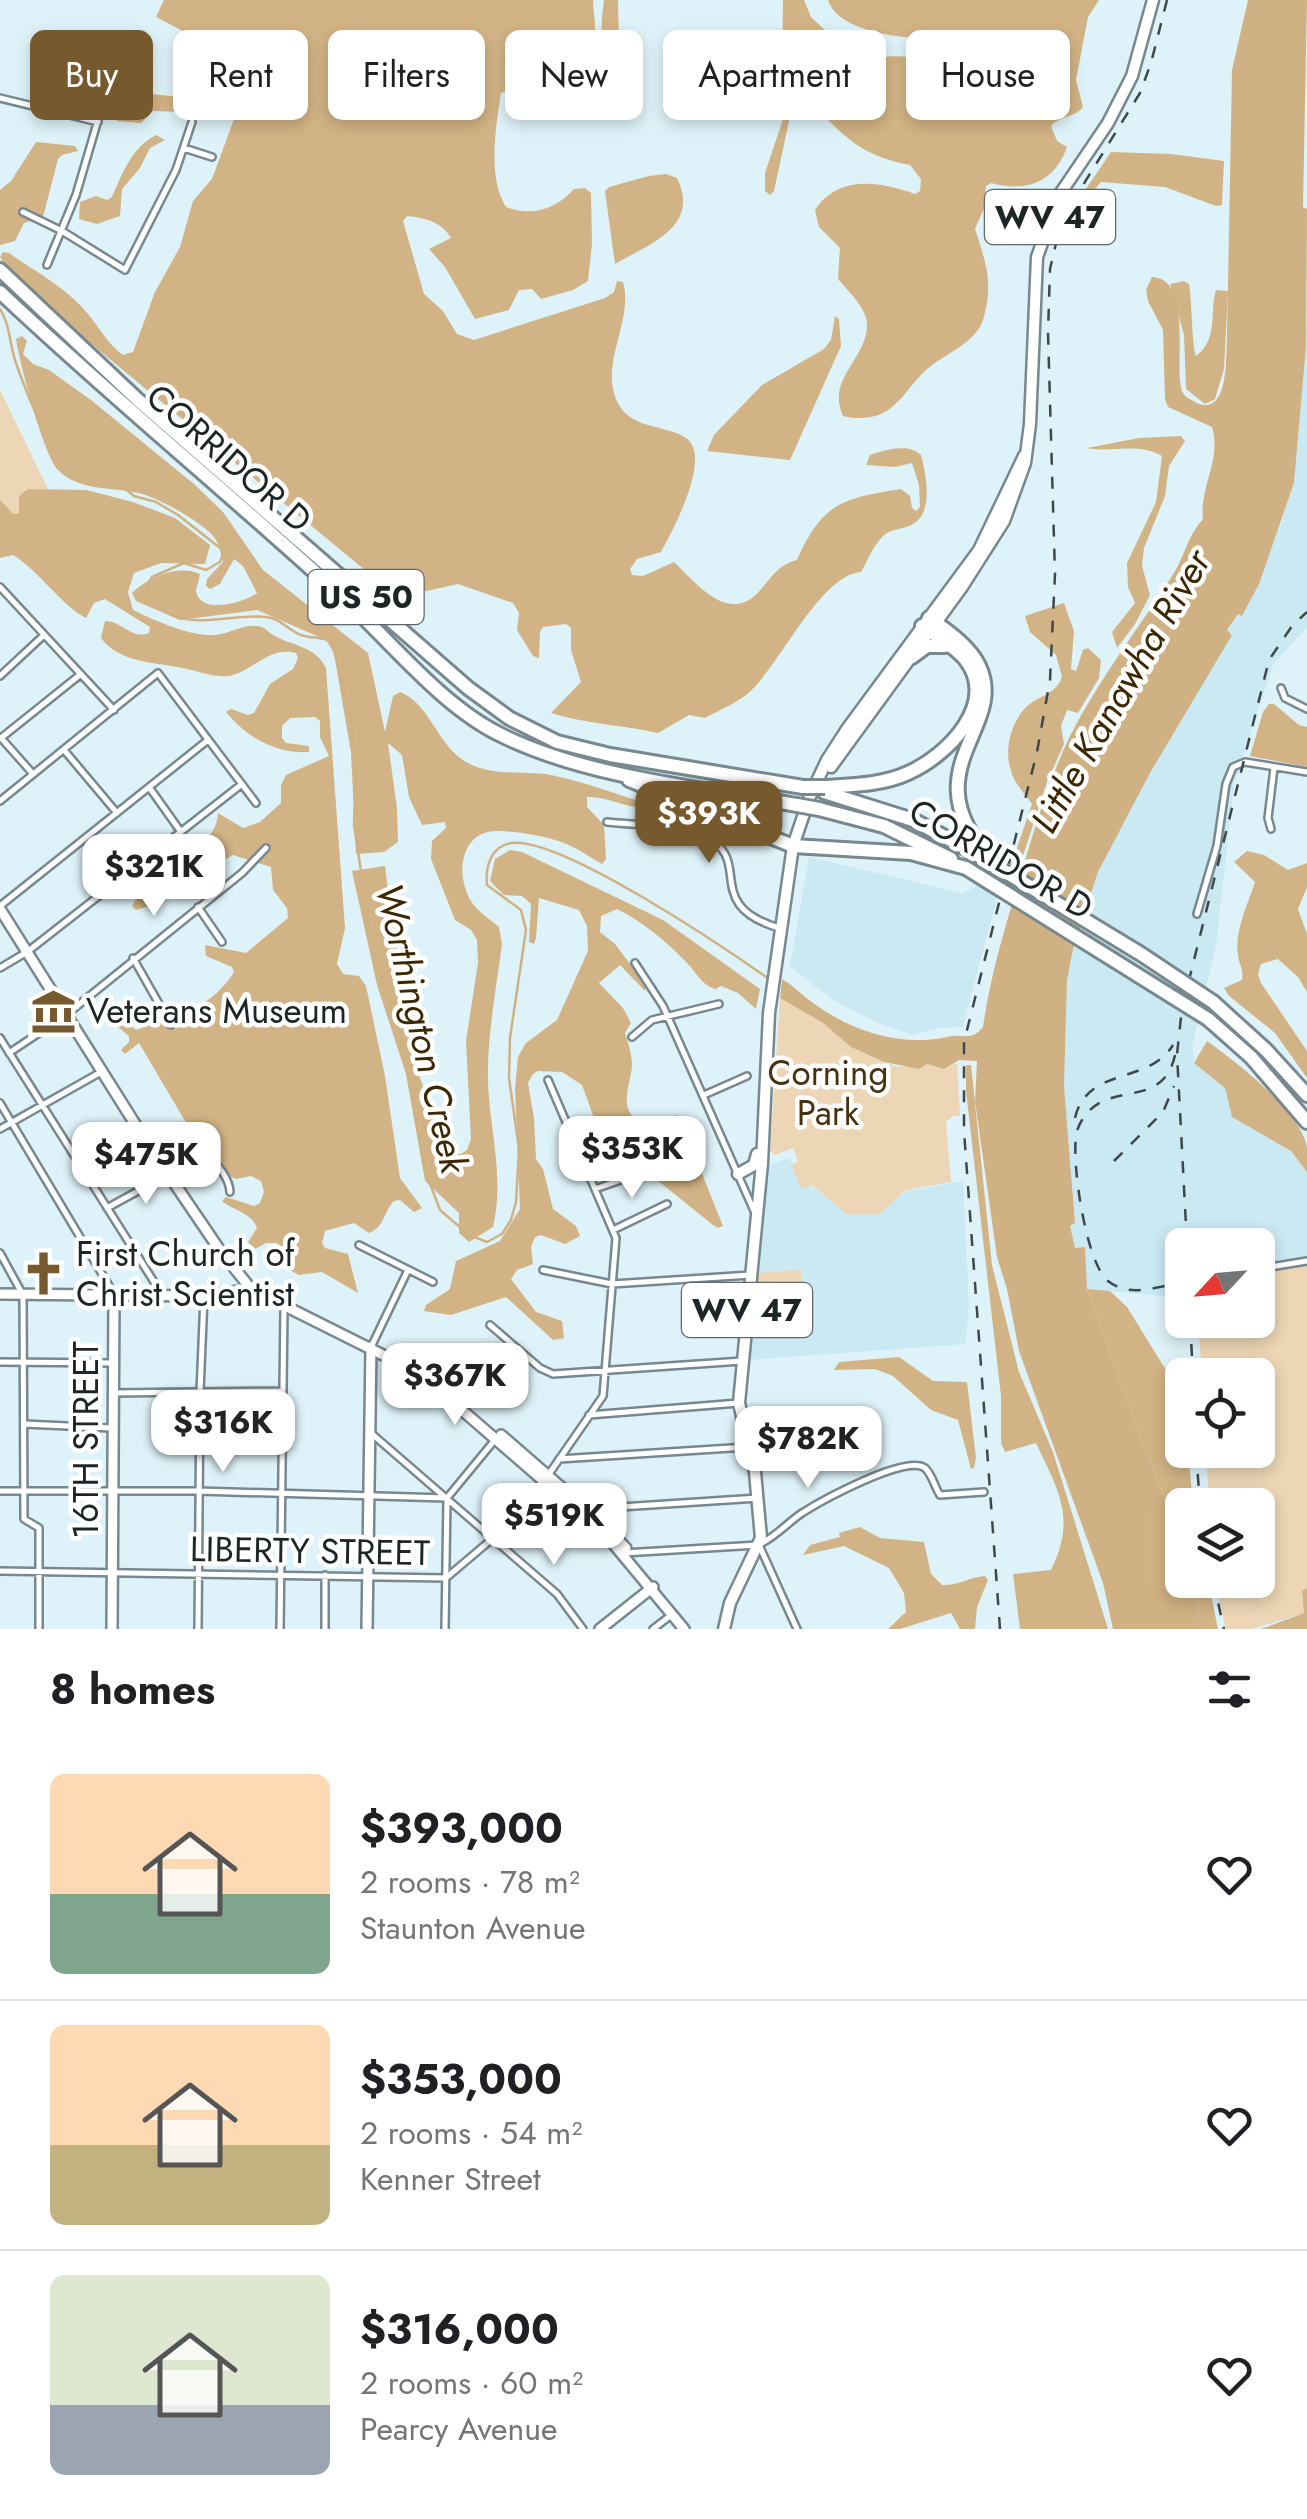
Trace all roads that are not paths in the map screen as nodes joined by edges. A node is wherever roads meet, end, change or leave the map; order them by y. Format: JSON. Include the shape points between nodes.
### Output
{"nodes":[{"id":1,"x":1153,"y":0,"type":"edge"},
{"id":2,"x":0,"y":98,"type":"edge"},
{"id":3,"x":98,"y":122,"type":"joint"},
{"id":4,"x":192,"y":122,"type":"dead end"},
{"id":5,"x":184,"y":148,"type":"junction"},
{"id":6,"x":212,"y":157,"type":"dead end"},
{"id":7,"x":22,"y":212,"type":"dead end"},
{"id":8,"x":62,"y":231,"type":"junction"},
{"id":9,"x":47,"y":264,"type":"dead end"},
{"id":10,"x":0,"y":270,"type":"edge"},
{"id":11,"x":0,"y":292,"type":"edge"},
{"id":12,"x":0,"y":587,"type":"edge"},
{"id":13,"x":930,"y":625,"type":"junction"},
{"id":14,"x":44,"y":634,"type":"junction"},
{"id":15,"x":956,"y":652,"type":"junction"},
{"id":16,"x":912,"y":657,"type":"junction"},
{"id":17,"x":81,"y":674,"type":"junction"},
{"id":18,"x":0,"y":676,"type":"edge"},
{"id":19,"x":1281,"y":688,"type":"dead end"},
{"id":20,"x":1307,"y":709,"type":"edge"},
{"id":21,"x":114,"y":710,"type":"junction"},
{"id":22,"x":1,"y":737,"type":"edge"},
{"id":23,"x":208,"y":740,"type":"junction"},
{"id":24,"x":64,"y":750,"type":"junction"},
{"id":25,"x":1274,"y":767,"type":"junction"},
{"id":26,"x":605,"y":770,"type":"junction"},
{"id":27,"x":1307,"y":772,"type":"edge"},
{"id":28,"x":33,"y":774,"type":"junction"},
{"id":29,"x":242,"y":784,"type":"junction"},
{"id":30,"x":149,"y":787,"type":"junction"},
{"id":31,"x":816,"y":794,"type":"junction"},
{"id":32,"x":0,"y":801,"type":"edge"},
{"id":33,"x":256,"y":803,"type":"dead end"},
{"id":34,"x":117,"y":813,"type":"junction"},
{"id":35,"x":607,"y":822,"type":"dead end"},
{"id":36,"x":1271,"y":829,"type":"dead end"},
{"id":37,"x":181,"y":832,"type":"junction"},
{"id":38,"x":793,"y":846,"type":"junction"},
{"id":39,"x":973,"y":846,"type":"junction"},
{"id":40,"x":266,"y":848,"type":"dead end"},
{"id":41,"x":966,"y":868,"type":"junction"},
{"id":42,"x":0,"y":907,"type":"edge"},
{"id":43,"x":198,"y":907,"type":"junction"},
{"id":44,"x":1197,"y":914,"type":"dead end"},
{"id":45,"x":4,"y":926,"type":"edge"},
{"id":46,"x":779,"y":928,"type":"junction"},
{"id":47,"x":222,"y":942,"type":"dead end"},
{"id":48,"x":27,"y":952,"type":"junction"},
{"id":49,"x":133,"y":958,"type":"junction"},
{"id":50,"x":634,"y":962,"type":"dead end"},
{"id":51,"x":0,"y":968,"type":"edge"},
{"id":52,"x":719,"y":1004,"type":"dead end"},
{"id":53,"x":66,"y":1015,"type":"junction"},
{"id":54,"x":668,"y":1018,"type":"junction"},
{"id":55,"x":171,"y":1026,"type":"dead end"},
{"id":56,"x":632,"y":1037,"type":"dead end"},
{"id":57,"x":0,"y":1038,"type":"edge"},
{"id":58,"x":9,"y":1052,"type":"junction"},
{"id":59,"x":100,"y":1072,"type":"junction"},
{"id":60,"x":747,"y":1076,"type":"dead end"},
{"id":61,"x":548,"y":1080,"type":"dead end"},
{"id":62,"x":1307,"y":1095,"type":"edge"},
{"id":63,"x":703,"y":1096,"type":"junction"},
{"id":64,"x":0,"y":1103,"type":"edge"},
{"id":65,"x":42,"y":1106,"type":"junction"},
{"id":66,"x":764,"y":1109,"type":"junction"},
{"id":67,"x":12,"y":1122,"type":"junction"},
{"id":68,"x":1307,"y":1122,"type":"edge"},
{"id":69,"x":603,"y":1126,"type":"dead end"},
{"id":70,"x":0,"y":1129,"type":"edge"},
{"id":71,"x":162,"y":1164,"type":"junction"},
{"id":72,"x":585,"y":1166,"type":"junction"},
{"id":73,"x":743,"y":1172,"type":"junction"},
{"id":74,"x":761,"y":1173,"type":"junction"},
{"id":75,"x":169,"y":1174,"type":"junction"},
{"id":76,"x":635,"y":1175,"type":"dead end"},
{"id":77,"x":595,"y":1189,"type":"junction"},
{"id":78,"x":230,"y":1192,"type":"dead end"},
{"id":79,"x":667,"y":1204,"type":"dead end"},
{"id":80,"x":107,"y":1208,"type":"junction"},
{"id":81,"x":756,"y":1216,"type":"junction"},
{"id":82,"x":613,"y":1230,"type":"junction"},
{"id":83,"x":359,"y":1245,"type":"dead end"},
{"id":84,"x":0,"y":1253,"type":"edge"},
{"id":85,"x":1307,"y":1262,"type":"edge"},
{"id":86,"x":1275,"y":1267,"type":"edge"},
{"id":87,"x":408,"y":1270,"type":"junction"},
{"id":88,"x":543,"y":1270,"type":"dead end"},
{"id":89,"x":751,"y":1275,"type":"junction"},
{"id":90,"x":433,"y":1282,"type":"dead end"},
{"id":91,"x":612,"y":1284,"type":"junction"},
{"id":92,"x":251,"y":1289,"type":"junction"},
{"id":93,"x":0,"y":1294,"type":"edge"},
{"id":94,"x":24,"y":1294,"type":"junction"},
{"id":95,"x":114,"y":1295,"type":"junction"},
{"id":96,"x":162,"y":1296,"type":"junction"},
{"id":97,"x":204,"y":1296,"type":"junction"},
{"id":98,"x":284,"y":1308,"type":"junction"},
{"id":99,"x":490,"y":1325,"type":"dead end"},
{"id":100,"x":371,"y":1346,"type":"junction"},
{"id":101,"x":742,"y":1361,"type":"junction"},
{"id":102,"x":0,"y":1362,"type":"edge"},
{"id":103,"x":24,"y":1362,"type":"junction"},
{"id":104,"x":114,"y":1364,"type":"junction"},
{"id":105,"x":604,"y":1371,"type":"junction"},
{"id":106,"x":283,"y":1391,"type":"junction"},
{"id":107,"x":114,"y":1392,"type":"junction"},
{"id":108,"x":200,"y":1392,"type":"junction"},
{"id":109,"x":740,"y":1403,"type":"junction"},
{"id":110,"x":589,"y":1415,"type":"junction"},
{"id":111,"x":24,"y":1424,"type":"junction"},
{"id":112,"x":114,"y":1428,"type":"junction"},
{"id":113,"x":369,"y":1432,"type":"junction"},
{"id":114,"x":496,"y":1438,"type":"junction"},
{"id":115,"x":747,"y":1446,"type":"junction"},
{"id":116,"x":559,"y":1460,"type":"junction"},
{"id":117,"x":546,"y":1478,"type":"junction"},
{"id":118,"x":0,"y":1491,"type":"edge"},
{"id":119,"x":24,"y":1491,"type":"junction"},
{"id":120,"x":198,"y":1491,"type":"junction"},
{"id":121,"x":984,"y":1492,"type":"dead end"},
{"id":122,"x":112,"y":1494,"type":"junction"},
{"id":123,"x":282,"y":1496,"type":"junction"},
{"id":124,"x":370,"y":1496,"type":"junction"},
{"id":125,"x":446,"y":1498,"type":"junction"},
{"id":126,"x":758,"y":1498,"type":"junction"},
{"id":127,"x":587,"y":1510,"type":"junction"},
{"id":128,"x":492,"y":1539,"type":"junction"},
{"id":129,"x":758,"y":1544,"type":"junction"},
{"id":130,"x":626,"y":1553,"type":"junction"},
{"id":131,"x":0,"y":1572,"type":"edge"},
{"id":132,"x":39,"y":1572,"type":"junction"},
{"id":133,"x":113,"y":1572,"type":"junction"},
{"id":134,"x":281,"y":1574,"type":"junction"},
{"id":135,"x":325,"y":1575,"type":"junction"},
{"id":136,"x":199,"y":1576,"type":"junction"},
{"id":137,"x":368,"y":1577,"type":"junction"},
{"id":138,"x":446,"y":1578,"type":"junction"},
{"id":139,"x":653,"y":1587,"type":"junction"},
{"id":140,"x":672,"y":1614,"type":"junction"},
{"id":141,"x":39,"y":1629,"type":"edge"},
{"id":142,"x":112,"y":1629,"type":"edge"},
{"id":143,"x":198,"y":1629,"type":"edge"},
{"id":144,"x":280,"y":1629,"type":"edge"},
{"id":145,"x":325,"y":1629,"type":"edge"},
{"id":146,"x":367,"y":1629,"type":"edge"},
{"id":147,"x":445,"y":1629,"type":"edge"},
{"id":148,"x":583,"y":1629,"type":"edge"},
{"id":149,"x":600,"y":1629,"type":"edge"},
{"id":150,"x":653,"y":1629,"type":"edge"},
{"id":151,"x":687,"y":1629,"type":"edge"},
{"id":152,"x":724,"y":1629,"type":"edge"},
{"id":153,"x":797,"y":1629,"type":"edge"}],
"edges":[{"from":1,"to":13,"type":"main road","number":"WV 47","via":[[1128,86],[1060,194],[1037,257],[1034,376],[1020,480],[995,540]]},
{"from":2,"to":3,"type":"street"},
{"from":3,"to":8,"type":"street"},
{"from":4,"to":5,"type":"street"},
{"from":5,"to":6,"type":"street"},
{"from":5,"to":8,"type":"street","via":[[125,270]]},
{"from":7,"to":8,"type":"street"},
{"from":8,"to":9,"type":"street"},
{"from":10,"to":31,"type":"highway","name":"CORRIDOR D","number":"US 50","via":[[138,400],[509,718],[557,742]]},
{"from":11,"to":26,"type":"highway","name":"CORRIDOR D","number":"US 50","via":[[454,702],[499,734]]},
{"from":12,"to":14,"type":"street"},
{"from":13,"to":15,"type":"highway"},
{"from":13,"to":16,"type":"main road","number":"WV 47"},
{"from":13,"to":31,"type":"main road","number":"WV 47","via":[[847,728]]},
{"from":13,"to":39,"type":"highway","via":[[970,652],[983,677],[956,792]]},
{"from":14,"to":17,"type":"street"},
{"from":14,"to":18,"type":"street"},
{"from":15,"to":16,"type":"highway","via":[[932,644]]},
{"from":15,"to":31,"type":"highway","via":[[972,671],[976,694],[952,743],[908,773]]},
{"from":16,"to":31,"type":"main road","number":"WV 47"},
{"from":17,"to":21,"type":"street"},
{"from":17,"to":22,"type":"street"},
{"from":19,"to":20,"type":"street"},
{"from":21,"to":23,"type":"street","via":[[158,673]]},
{"from":21,"to":24,"type":"street"},
{"from":22,"to":28,"type":"street"},
{"from":23,"to":29,"type":"street"},
{"from":23,"to":30,"type":"street"},
{"from":24,"to":28,"type":"street"},
{"from":24,"to":34,"type":"street"},
{"from":25,"to":27,"type":"street"},
{"from":25,"to":36,"type":"street"},
{"from":25,"to":44,"type":"street","via":[[1244,762],[1228,774]]},
{"from":26,"to":31,"type":"highway","name":"CORRIDOR D","number":"US 50","bridge":true,"via":[[797,805]]},
{"from":26,"to":38,"type":"highway"},
{"from":28,"to":32,"type":"street"},
{"from":29,"to":33,"type":"street"},
{"from":29,"to":37,"type":"street"},
{"from":30,"to":34,"type":"street"},
{"from":30,"to":37,"type":"street"},
{"from":31,"to":38,"type":"main road","number":"WV 47"},
{"from":31,"to":39,"type":"highway","name":"CORRIDOR D","number":"US 50","via":[[913,820]]},
{"from":31,"to":41,"type":"highway","name":"CORRIDOR D","number":"US 50"},
{"from":34,"to":42,"type":"street"},
{"from":35,"to":46,"type":"street","via":[[708,839],[723,853],[740,908]]},
{"from":37,"to":48,"type":"street"},
{"from":38,"to":41,"type":"highway","via":[[912,853]]},
{"from":38,"to":46,"type":"main road","number":"WV 47"},
{"from":39,"to":62,"type":"highway","name":"CORRIDOR D","number":"US 50","bridge":true,"via":[[1213,1002]]},
{"from":40,"to":43,"type":"street"},
{"from":41,"to":68,"type":"highway","name":"CORRIDOR D","number":"US 50","bridge":true,"via":[[1208,1019]]},
{"from":42,"to":45,"type":"main road"},
{"from":43,"to":47,"type":"street"},
{"from":43,"to":49,"type":"street"},
{"from":45,"to":48,"type":"main road"},
{"from":46,"to":66,"type":"main road","number":"WV 47"},
{"from":48,"to":51,"type":"street"},
{"from":48,"to":53,"type":"main road"},
{"from":49,"to":53,"type":"street"},
{"from":49,"to":55,"type":"street"},
{"from":50,"to":54,"type":"street"},
{"from":52,"to":54,"type":"street"},
{"from":53,"to":58,"type":"street"},
{"from":53,"to":59,"type":"main road"},
{"from":54,"to":56,"type":"street","via":[[652,1020]]},
{"from":54,"to":63,"type":"street"},
{"from":57,"to":58,"type":"street"},
{"from":58,"to":65,"type":"street"},
{"from":59,"to":65,"type":"street"},
{"from":59,"to":71,"type":"main road"},
{"from":60,"to":63,"type":"street"},
{"from":61,"to":72,"type":"street"},
{"from":63,"to":73,"type":"street"},
{"from":64,"to":67,"type":"street","name":"16TH STREET"},
{"from":65,"to":67,"type":"street"},
{"from":65,"to":80,"type":"street"},
{"from":66,"to":73,"type":"main road","via":[[756,1160]]},
{"from":66,"to":74,"type":"main road","number":"WV 47"},
{"from":67,"to":70,"type":"street"},
{"from":67,"to":95,"type":"street","name":"16TH STREET"},
{"from":69,"to":72,"type":"street"},
{"from":71,"to":75,"type":"main road"},
{"from":71,"to":78,"type":"street","via":[[200,1146],[223,1172]]},
{"from":72,"to":77,"type":"street"},
{"from":73,"to":74,"type":"main road"},
{"from":73,"to":81,"type":"street"},
{"from":74,"to":81,"type":"main road","number":"WV 47"},
{"from":75,"to":80,"type":"street"},
{"from":75,"to":92,"type":"main road"},
{"from":76,"to":77,"type":"street"},
{"from":77,"to":82,"type":"street"},
{"from":79,"to":82,"type":"street"},
{"from":80,"to":96,"type":"street"},
{"from":81,"to":89,"type":"main road","number":"WV 47"},
{"from":82,"to":91,"type":"street","name":"LIBERTY STREET"},
{"from":83,"to":87,"type":"street"},
{"from":84,"to":94,"type":"street"},
{"from":85,"to":86,"type":"street"},
{"from":87,"to":90,"type":"street"},
{"from":87,"to":100,"type":"street"},
{"from":88,"to":91,"type":"street"},
{"from":89,"to":91,"type":"street"},
{"from":89,"to":101,"type":"main road","number":"WV 47"},
{"from":91,"to":105,"type":"street","name":"LIBERTY STREET"},
{"from":92,"to":97,"type":"main road"},
{"from":92,"to":98,"type":"main road"},
{"from":92,"to":100,"type":"main road"},
{"from":93,"to":94,"type":"main road"},
{"from":94,"to":95,"type":"main road"},
{"from":94,"to":103,"type":"street"},
{"from":95,"to":96,"type":"main road"},
{"from":95,"to":104,"type":"main road","name":"16TH STREET"},
{"from":96,"to":97,"type":"main road"},
{"from":97,"to":108,"type":"street"},
{"from":98,"to":100,"type":"main road"},
{"from":98,"to":106,"type":"street"},
{"from":99,"to":105,"type":"street","via":[[548,1372]]},
{"from":100,"to":113,"type":"main road"},
{"from":100,"to":114,"type":"main road"},
{"from":100,"to":117,"type":"main road","via":[[441,1384]]},
{"from":101,"to":105,"type":"street"},
{"from":101,"to":109,"type":"main road","number":"WV 47"},
{"from":102,"to":103,"type":"street"},
{"from":103,"to":104,"type":"street"},
{"from":103,"to":111,"type":"street"},
{"from":104,"to":107,"type":"main road","name":"16TH STREET"},
{"from":105,"to":110,"type":"street","name":"LIBERTY STREET","via":[[603,1396]]},
{"from":106,"to":108,"type":"street"},
{"from":106,"to":123,"type":"street"},
{"from":107,"to":108,"type":"street"},
{"from":107,"to":112,"type":"main road","name":"16TH STREET"},
{"from":108,"to":120,"type":"street"},
{"from":109,"to":110,"type":"street"},
{"from":109,"to":115,"type":"main road","number":"WV 47"},
{"from":110,"to":116,"type":"street","name":"LIBERTY STREET"},
{"from":111,"to":112,"type":"street"},
{"from":111,"to":119,"type":"street"},
{"from":112,"to":122,"type":"main road","name":"16TH STREET"},
{"from":113,"to":124,"type":"main road"},
{"from":113,"to":125,"type":"street"},
{"from":114,"to":117,"type":"main road"},
{"from":114,"to":125,"type":"street"},
{"from":115,"to":116,"type":"street"},
{"from":115,"to":126,"type":"main road","number":"WV 47"},
{"from":116,"to":117,"type":"street","name":"LIBERTY STREET"},
{"from":117,"to":127,"type":"main road"},
{"from":117,"to":128,"type":"street","name":"LIBERTY STREET"},
{"from":117,"to":130,"type":"main road"},
{"from":118,"to":119,"type":"street"},
{"from":119,"to":122,"type":"street"},
{"from":119,"to":132,"type":"street","via":[[24,1518],[39,1528]]},
{"from":120,"to":122,"type":"street"},
{"from":120,"to":123,"type":"street"},
{"from":120,"to":136,"type":"street"},
{"from":121,"to":129,"type":"street","via":[[940,1495],[918,1466],[884,1472],[800,1514]]},
{"from":122,"to":133,"type":"main road","name":"16TH STREET"},
{"from":123,"to":124,"type":"street"},
{"from":123,"to":134,"type":"street"},
{"from":124,"to":125,"type":"street"},
{"from":124,"to":137,"type":"main road"},
{"from":125,"to":128,"type":"street"},
{"from":125,"to":138,"type":"street"},
{"from":126,"to":127,"type":"street"},
{"from":126,"to":129,"type":"main road","number":"WV 47"},
{"from":127,"to":130,"type":"main road"},
{"from":128,"to":138,"type":"street","name":"LIBERTY STREET"},
{"from":128,"to":148,"type":"street","via":[[557,1594]]},
{"from":129,"to":130,"type":"street"},
{"from":129,"to":152,"type":"main road","number":"WV 47"},
{"from":129,"to":153,"type":"street"},
{"from":130,"to":139,"type":"main road"},
{"from":131,"to":132,"type":"street","name":"LIBERTY STREET"},
{"from":132,"to":133,"type":"street","name":"LIBERTY STREET"},
{"from":132,"to":141,"type":"street"},
{"from":133,"to":136,"type":"street","name":"LIBERTY STREET"},
{"from":133,"to":142,"type":"main road","name":"16TH STREET"},
{"from":134,"to":135,"type":"street","name":"LIBERTY STREET"},
{"from":134,"to":136,"type":"street","name":"LIBERTY STREET"},
{"from":134,"to":144,"type":"street"},
{"from":135,"to":137,"type":"street","name":"LIBERTY STREET"},
{"from":135,"to":145,"type":"street"},
{"from":136,"to":143,"type":"street"},
{"from":137,"to":138,"type":"street","name":"LIBERTY STREET"},
{"from":137,"to":146,"type":"main road"},
{"from":138,"to":147,"type":"street"},
{"from":139,"to":140,"type":"main road"},
{"from":139,"to":149,"type":"main road"},
{"from":139,"to":151,"type":"main road"},
{"from":140,"to":150,"type":"street"},
{"from":140,"to":151,"type":"main road"}]}
